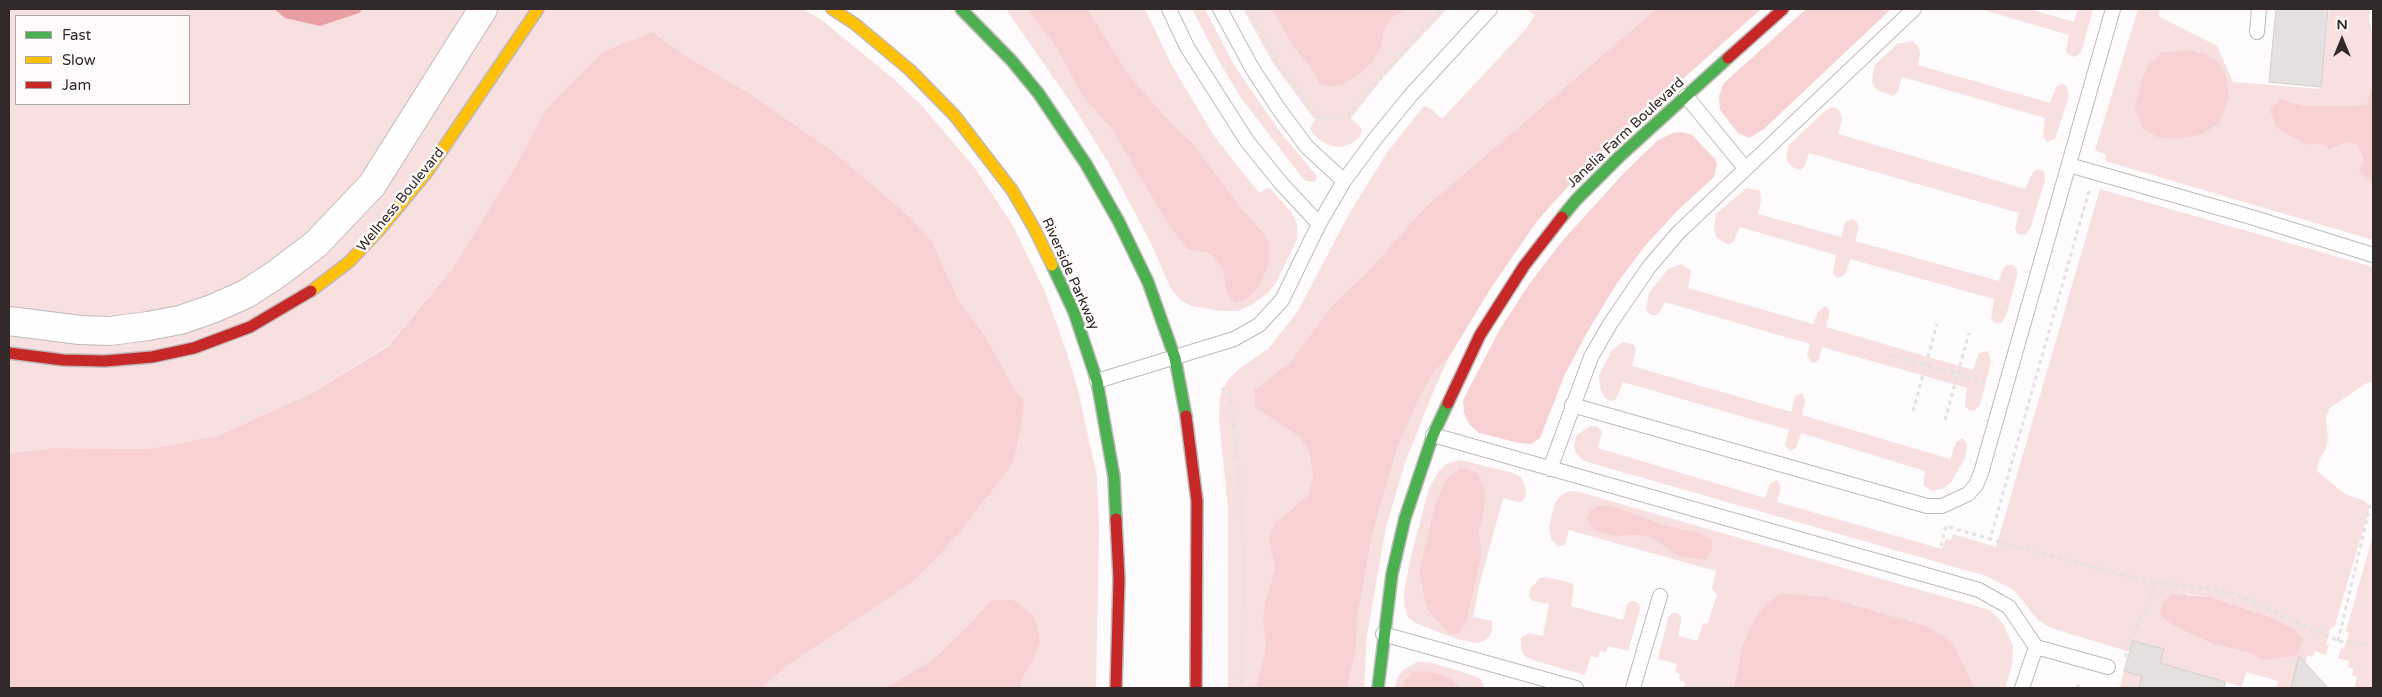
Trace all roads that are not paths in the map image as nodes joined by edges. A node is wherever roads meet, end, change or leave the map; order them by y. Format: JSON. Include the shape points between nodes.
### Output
{"nodes":[{"id":1,"x":483,"y":9,"type":"edge"},
{"id":2,"x":538,"y":9,"type":"edge"},
{"id":3,"x":832,"y":9,"type":"edge"},
{"id":4,"x":961,"y":9,"type":"edge"},
{"id":5,"x":1169,"y":9,"type":"edge"},
{"id":6,"x":1220,"y":9,"type":"edge"},
{"id":7,"x":1490,"y":9,"type":"edge"},
{"id":8,"x":1782,"y":9,"type":"edge"},
{"id":9,"x":1914,"y":9,"type":"edge"},
{"id":10,"x":2114,"y":9,"type":"edge"},
{"id":11,"x":2259,"y":9,"type":"edge"},
{"id":12,"x":2257,"y":32,"type":"dead end"},
{"id":13,"x":1686,"y":96,"type":"junction"},
{"id":14,"x":2069,"y":165,"type":"junction"},
{"id":15,"x":1745,"y":168,"type":"junction"},
{"id":16,"x":1344,"y":181,"type":"junction"},
{"id":17,"x":1320,"y":224,"type":"junction"},
{"id":18,"x":2373,"y":255,"type":"edge"},
{"id":19,"x":9,"y":322,"type":"edge"},
{"id":20,"x":9,"y":353,"type":"edge"},
{"id":21,"x":1175,"y":358,"type":"junction"},
{"id":22,"x":1097,"y":381,"type":"junction"},
{"id":23,"x":1572,"y":405,"type":"junction"},
{"id":24,"x":1433,"y":435,"type":"junction"},
{"id":25,"x":1550,"y":468,"type":"junction"},
{"id":26,"x":1660,"y":596,"type":"dead end"},
{"id":27,"x":1383,"y":634,"type":"junction"},
{"id":28,"x":2036,"y":647,"type":"junction"},
{"id":29,"x":2108,"y":667,"type":"dead end"},
{"id":30,"x":1116,"y":688,"type":"edge"},
{"id":31,"x":1196,"y":688,"type":"edge"},
{"id":32,"x":1378,"y":688,"type":"edge"},
{"id":33,"x":1576,"y":688,"type":"edge"},
{"id":34,"x":1633,"y":688,"type":"edge"},
{"id":35,"x":2022,"y":688,"type":"edge"}],
"edges":[{"from":1,"to":19,"type":"street","via":[[372,185],[316,244],[278,273],[246,294],[212,309],[148,326],[110,331]]},
{"from":2,"to":20,"type":"main road","name":"Wellness Boulevard","via":[[427,172],[349,262],[304,297],[223,338],[152,357],[63,360]]},
{"from":3,"to":22,"type":"main road","name":"Riverside Parkway","via":[[910,70],[955,116],[1012,190],[1074,312]]},
{"from":4,"to":21,"type":"main road","via":[[1012,60],[1086,164],[1148,282]]},
{"from":5,"to":17,"type":"lane","via":[[1187,47],[1247,141]]},
{"from":6,"to":16,"type":"lane","via":[[1252,68],[1303,142]]},
{"from":7,"to":16,"type":"lane","via":[[1411,95]]},
{"from":8,"to":13,"type":"main road","name":"Janelia Farm Boulevard"},
{"from":9,"to":15,"type":"lane"},
{"from":10,"to":14,"type":"lane"},
{"from":11,"to":12,"type":"lane"},
{"from":13,"to":15,"type":"lane"},
{"from":13,"to":24,"type":"main road","name":"Janelia Farm Boulevard","via":[[1576,200],[1524,266],[1480,335]]},
{"from":14,"to":18,"type":"lane"},
{"from":14,"to":23,"type":"lane","via":[[1976,486],[1968,494],[1942,506],[1927,506]]},
{"from":15,"to":23,"type":"lane","via":[[1678,233],[1649,268],[1605,332]]},
{"from":16,"to":17,"type":"lane"},
{"from":17,"to":21,"type":"lane","via":[[1282,300],[1259,324],[1234,339]]},
{"from":21,"to":22,"type":"lane"},
{"from":21,"to":31,"type":"main road","via":[[1197,501]]},
{"from":22,"to":30,"type":"main road","name":"Riverside Parkway","via":[[1114,477],[1119,579]]},
{"from":23,"to":25,"type":"lane"},
{"from":24,"to":25,"type":"lane"},
{"from":24,"to":27,"type":"main road","name":"Janelia Farm Boulevard","via":[[1405,518]]},
{"from":25,"to":28,"type":"lane","via":[[1979,590],[2009,607]]},
{"from":26,"to":34,"type":"lane"},
{"from":27,"to":32,"type":"main road","name":"Janelia Farm Boulevard"},
{"from":27,"to":33,"type":"lane"},
{"from":28,"to":29,"type":"lane"},
{"from":28,"to":35,"type":"lane"}]}
